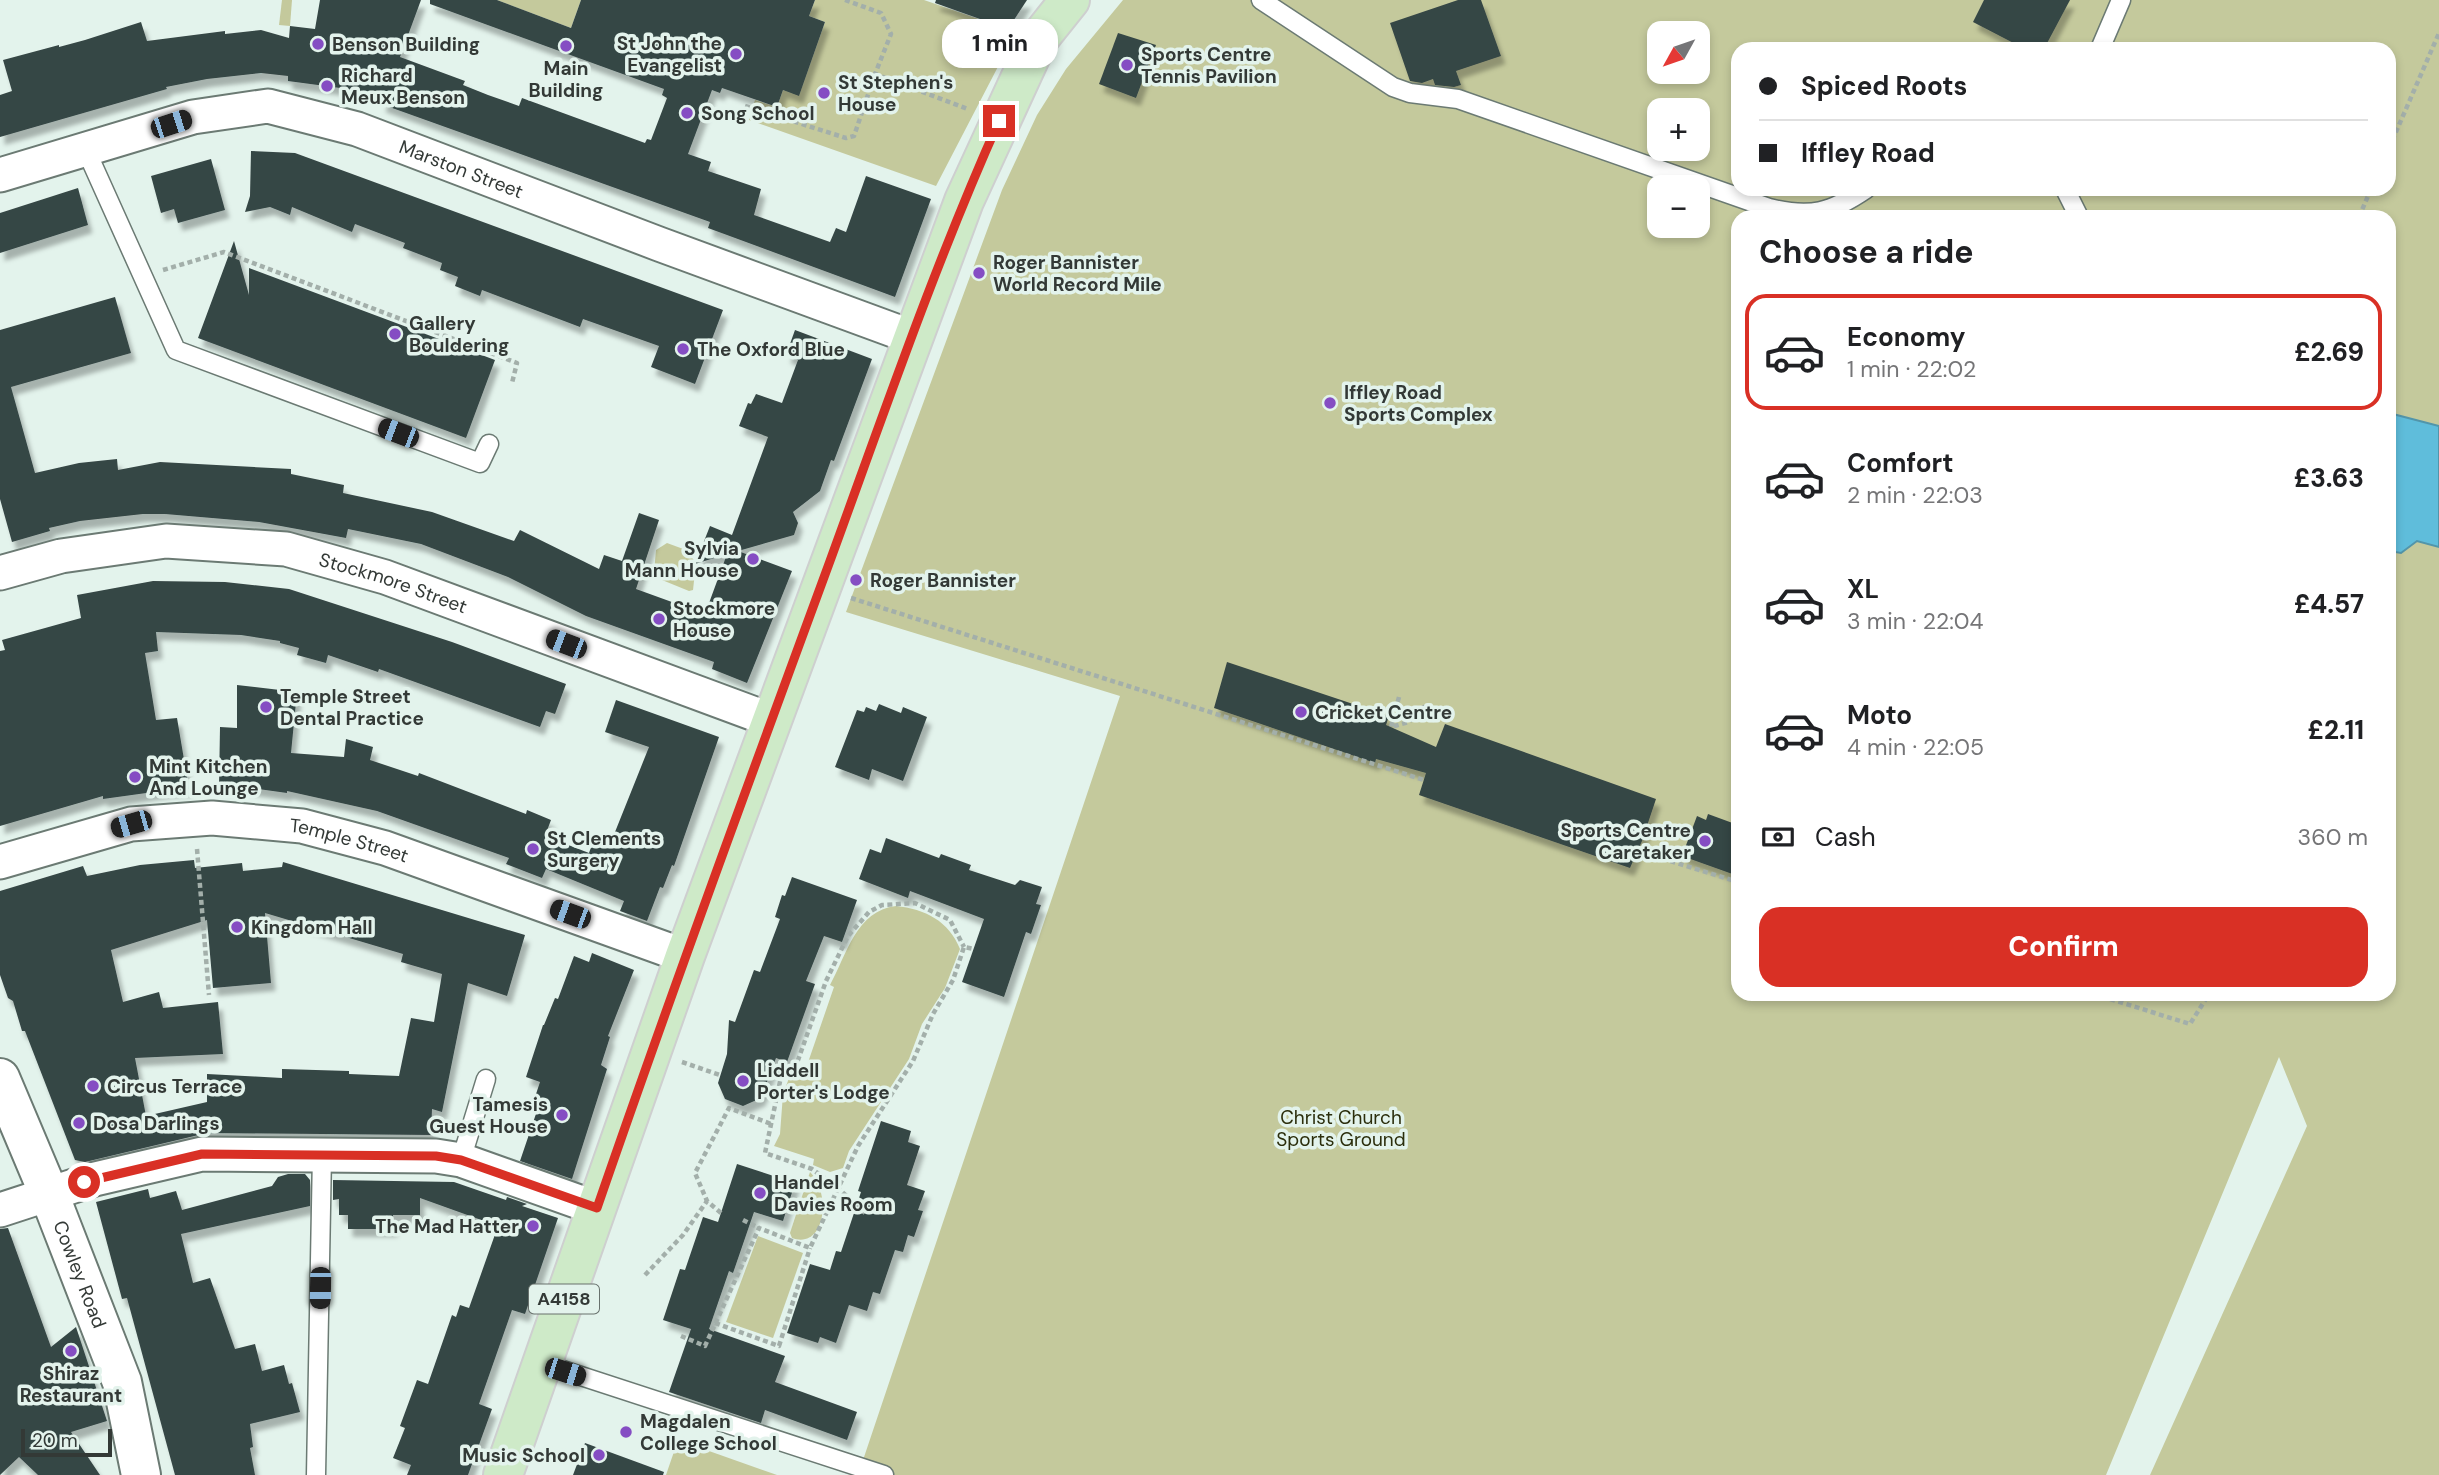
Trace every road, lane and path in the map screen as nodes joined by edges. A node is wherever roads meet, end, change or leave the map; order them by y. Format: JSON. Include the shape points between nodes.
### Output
{"nodes":[{"id":1,"x":845,"y":0,"type":"edge"},
{"id":2,"x":1070,"y":0,"type":"edge"},
{"id":3,"x":1261,"y":0,"type":"edge"},
{"id":4,"x":2122,"y":0,"type":"edge"},
{"id":5,"x":2439,"y":33,"type":"edge"},
{"id":6,"x":2103,"y":42,"type":"edge"},
{"id":7,"x":875,"y":74,"type":"junction"},
{"id":8,"x":745,"y":106,"type":"dead end"},
{"id":9,"x":979,"y":113,"type":"dead end"},
{"id":10,"x":2396,"y":132,"type":"edge"},
{"id":11,"x":86,"y":150,"type":"junction"},
{"id":12,"x":0,"y":175,"type":"edge"},
{"id":13,"x":1731,"y":195,"type":"edge"},
{"id":14,"x":1735,"y":196,"type":"edge"},
{"id":15,"x":1854,"y":196,"type":"edge"},
{"id":16,"x":1777,"y":210,"type":"edge"},
{"id":17,"x":1826,"y":210,"type":"edge"},
{"id":18,"x":142,"y":276,"type":"junction"},
{"id":19,"x":912,"y":337,"type":"junction"},
{"id":20,"x":512,"y":383,"type":"dead end"},
{"id":21,"x":489,"y":444,"type":"dead end"},
{"id":22,"x":0,"y":573,"type":"edge"},
{"id":23,"x":844,"y":595,"type":"dead end"},
{"id":24,"x":1399,"y":697,"type":"dead end"},
{"id":25,"x":1424,"y":706,"type":"dead end"},
{"id":26,"x":771,"y":720,"type":"junction"},
{"id":27,"x":1424,"y":780,"type":"dead end"},
{"id":28,"x":194,"y":819,"type":"junction"},
{"id":29,"x":1638,"y":851,"type":"dead end"},
{"id":30,"x":0,"y":862,"type":"edge"},
{"id":31,"x":1731,"y":880,"type":"edge"},
{"id":32,"x":964,"y":947,"type":"junction"},
{"id":33,"x":974,"y":949,"type":"dead end"},
{"id":34,"x":685,"y":956,"type":"junction"},
{"id":35,"x":209,"y":995,"type":"dead end"},
{"id":36,"x":2116,"y":1001,"type":"edge"},
{"id":37,"x":2205,"y":1001,"type":"edge"},
{"id":38,"x":674,"y":1060,"type":"dead end"},
{"id":39,"x":720,"y":1075,"type":"dead end"},
{"id":40,"x":0,"y":1079,"type":"edge"},
{"id":41,"x":486,"y":1079,"type":"dead end"},
{"id":42,"x":765,"y":1088,"type":"dead end"},
{"id":43,"x":778,"y":1093,"type":"junction"},
{"id":44,"x":771,"y":1124,"type":"junction"},
{"id":45,"x":322,"y":1154,"type":"junction"},
{"id":46,"x":461,"y":1160,"type":"junction"},
{"id":47,"x":838,"y":1188,"type":"junction"},
{"id":48,"x":49,"y":1194,"type":"junction"},
{"id":49,"x":707,"y":1201,"type":"junction"},
{"id":50,"x":597,"y":1208,"type":"junction"},
{"id":51,"x":0,"y":1210,"type":"edge"},
{"id":52,"x":721,"y":1213,"type":"dead end"},
{"id":53,"x":865,"y":1213,"type":"dead end"},
{"id":54,"x":743,"y":1220,"type":"dead end"},
{"id":55,"x":759,"y":1228,"type":"junction"},
{"id":56,"x":810,"y":1248,"type":"junction"},
{"id":57,"x":645,"y":1275,"type":"dead end"},
{"id":58,"x":715,"y":1323,"type":"junction"},
{"id":59,"x":681,"y":1336,"type":"dead end"},
{"id":60,"x":541,"y":1363,"type":"junction"},
{"id":61,"x":141,"y":1475,"type":"edge"},
{"id":62,"x":316,"y":1475,"type":"edge"},
{"id":63,"x":503,"y":1475,"type":"edge"},
{"id":64,"x":884,"y":1475,"type":"edge"}],
"edges":[{"from":1,"to":7,"type":"path","via":[[881,13],[891,34]]},
{"from":2,"to":19,"type":"main road","number":"A4158","via":[[1038,40],[999,121]]},
{"from":3,"to":13,"type":"lane","via":[[1393,87],[1458,99]]},
{"from":4,"to":6,"type":"lane"},
{"from":5,"to":10,"type":"path"},
{"from":7,"to":8,"type":"path","via":[[854,136],[846,138]]},
{"from":7,"to":9,"type":"path"},
{"from":11,"to":12,"type":"street","name":"Marston Street"},
{"from":11,"to":18,"type":"lane"},
{"from":11,"to":19,"type":"street","name":"Marston Street","via":[[193,117],[268,106],[357,129]]},
{"from":14,"to":16,"type":"lane"},
{"from":15,"to":17,"type":"lane"},
{"from":18,"to":20,"type":"path","via":[[224,252],[517,363]]},
{"from":18,"to":21,"type":"lane","via":[[176,350],[480,463]]},
{"from":19,"to":26,"type":"main road","number":"A4158"},
{"from":22,"to":26,"type":"street","name":"Stockmore Street","via":[[61,556],[166,541],[286,549],[385,577]]},
{"from":23,"to":27,"type":"path"},
{"from":24,"to":25,"type":"path","via":[[1391,727],[1409,722]]},
{"from":26,"to":34,"type":"main road","number":"A4158"},
{"from":28,"to":30,"type":"street","name":"Temple Street","via":[[131,824]]},
{"from":28,"to":34,"type":"street","name":"Temple Street","via":[[302,825],[385,848]]},
{"from":28,"to":35,"type":"path"},
{"from":29,"to":31,"type":"path"},
{"from":32,"to":33,"type":"path"},
{"from":32,"to":43,"type":"path","via":[[950,920],[915,903],[882,905],[869,912],[848,936],[826,981],[797,1063],[782,1072]]},
{"from":32,"to":47,"type":"path","via":[[953,980],[913,1060],[858,1146]]},
{"from":34,"to":50,"type":"main road","number":"A4158"},
{"from":36,"to":37,"type":"path","via":[[2190,1024]]},
{"from":38,"to":39,"type":"path"},
{"from":40,"to":48,"type":"main road","name":"Cowley Road"},
{"from":41,"to":46,"type":"lane"},
{"from":42,"to":43,"type":"path"},
{"from":43,"to":44,"type":"path"},
{"from":44,"to":47,"type":"path","via":[[765,1153],[812,1169]]},
{"from":44,"to":49,"type":"path","via":[[729,1108],[695,1173]]},
{"from":45,"to":46,"type":"street"},
{"from":45,"to":48,"type":"street","via":[[202,1154]]},
{"from":45,"to":62,"type":"lane"},
{"from":46,"to":50,"type":"street"},
{"from":47,"to":53,"type":"path"},
{"from":47,"to":56,"type":"path"},
{"from":48,"to":51,"type":"street"},
{"from":48,"to":61,"type":"main road","name":"Cowley Road","via":[[122,1382]]},
{"from":49,"to":52,"type":"path"},
{"from":49,"to":57,"type":"path"},
{"from":50,"to":60,"type":"main road","number":"A4158"},
{"from":54,"to":55,"type":"path"},
{"from":55,"to":56,"type":"path"},
{"from":55,"to":58,"type":"path"},
{"from":56,"to":58,"type":"path","via":[[779,1346]]},
{"from":58,"to":59,"type":"path","via":[[705,1346]]},
{"from":60,"to":63,"type":"main road","number":"A4158"},
{"from":60,"to":64,"type":"lane"}]}
